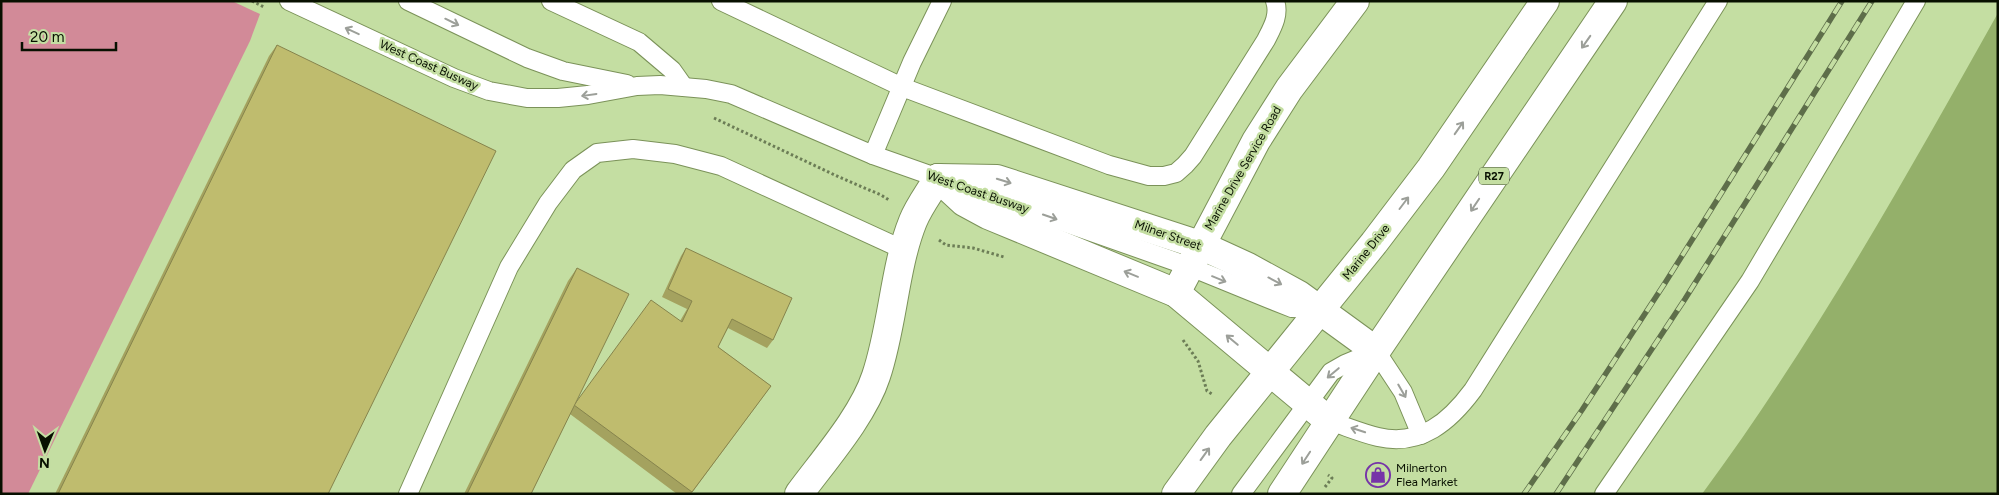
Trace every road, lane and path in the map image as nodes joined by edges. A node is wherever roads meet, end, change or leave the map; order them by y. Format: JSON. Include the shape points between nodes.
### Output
{"nodes":[{"id":1,"x":288,"y":1,"type":"edge"},
{"id":2,"x":408,"y":1,"type":"edge"},
{"id":3,"x":551,"y":1,"type":"edge"},
{"id":4,"x":721,"y":1,"type":"edge"},
{"id":5,"x":942,"y":1,"type":"edge"},
{"id":6,"x":1275,"y":1,"type":"edge"},
{"id":7,"x":1355,"y":1,"type":"edge"},
{"id":8,"x":1545,"y":1,"type":"edge"},
{"id":9,"x":1612,"y":1,"type":"edge"},
{"id":10,"x":1718,"y":1,"type":"edge"},
{"id":11,"x":1916,"y":1,"type":"edge"},
{"id":12,"x":637,"y":86,"type":"junction"},
{"id":13,"x":684,"y":87,"type":"junction"},
{"id":14,"x":902,"y":87,"type":"junction"},
{"id":15,"x":873,"y":155,"type":"junction"},
{"id":16,"x":938,"y":178,"type":"junction"},
{"id":17,"x":946,"y":245,"type":"dead end"},
{"id":18,"x":904,"y":250,"type":"junction"},
{"id":19,"x":1194,"y":256,"type":"junction"},
{"id":20,"x":1007,"y":257,"type":"dead end"},
{"id":21,"x":1176,"y":292,"type":"junction"},
{"id":22,"x":1319,"y":310,"type":"junction"},
{"id":23,"x":1177,"y":333,"type":"dead end"},
{"id":24,"x":1376,"y":351,"type":"junction"},
{"id":25,"x":1270,"y":372,"type":"junction"},
{"id":26,"x":1207,"y":391,"type":"dead end"},
{"id":27,"x":1307,"y":403,"type":"junction"},
{"id":28,"x":1329,"y":421,"type":"junction"},
{"id":29,"x":1421,"y":435,"type":"junction"},
{"id":30,"x":802,"y":493,"type":"edge"},
{"id":31,"x":408,"y":494,"type":"edge"},
{"id":32,"x":1176,"y":494,"type":"edge"},
{"id":33,"x":1241,"y":494,"type":"edge"},
{"id":34,"x":1282,"y":494,"type":"edge"},
{"id":35,"x":1604,"y":494,"type":"edge"}],
"edges":[{"from":12,"to":1,"type":"lane","name":"West Coast Busway","one_way":true,"via":[[558,98],[527,98],[490,91],[454,78]]},
{"from":2,"to":12,"type":"lane","name":"West Coast Busway","one_way":true,"via":[[527,58],[563,71]]},
{"from":3,"to":13,"type":"lane","via":[[639,42],[672,70]]},
{"from":4,"to":14,"type":"lane"},
{"from":5,"to":14,"type":"lane"},
{"from":6,"to":14,"type":"lane","via":[[1275,22],[1266,40],[1193,156],[1176,173],[1164,176],[1149,176],[1109,165]]},
{"from":7,"to":19,"type":"street","name":"Marine Drive Service Road","via":[[1289,89],[1256,141]]},
{"from":22,"to":8,"type":"street","name":"Marine Drive","one_way":true,"via":[[1431,168]]},
{"from":9,"to":24,"type":"street","number":"R27","one_way":true},
{"from":10,"to":29,"type":"lane","via":[[1473,390],[1448,420]]},
{"from":11,"to":35,"type":"lane","via":[[1750,281]]},
{"from":12,"to":13,"type":"lane","name":"West Coast Busway"},
{"from":13,"to":15,"type":"lane","name":"West Coast Busway","via":[[732,94]]},
{"from":14,"to":15,"type":"lane"},
{"from":15,"to":16,"type":"lane","name":"West Coast Busway"},
{"from":16,"to":18,"type":"street","via":[[914,220]]},
{"from":16,"to":19,"type":"street","name":"Milner Street","one_way":true,"via":[[997,179]]},
{"from":21,"to":16,"type":"street","one_way":true,"via":[[988,216],[964,202]]},
{"from":17,"to":20,"type":"path"},
{"from":18,"to":30,"type":"street","via":[[886,344],[876,378],[860,408]]},
{"from":18,"to":31,"type":"lane","via":[[721,166],[674,154],[633,149],[597,153],[573,170],[548,203],[510,267]]},
{"from":19,"to":21,"type":"street","name":"Marine Drive Service Road"},
{"from":19,"to":22,"type":"street","name":"Milner Street","one_way":true,"via":[[1278,282]]},
{"from":25,"to":21,"type":"street","one_way":true},
{"from":22,"to":24,"type":"street","name":"Milner Street"},
{"from":22,"to":25,"type":"street","name":"Marine Drive"},
{"from":23,"to":26,"type":"path","via":[[1198,361]]},
{"from":24,"to":27,"type":"lane","one_way":true,"via":[[1331,372]]},
{"from":24,"to":28,"type":"street","number":"R27"},
{"from":24,"to":29,"type":"lane","one_way":true,"via":[[1403,392]]},
{"from":25,"to":27,"type":"street"},
{"from":32,"to":25,"type":"street","name":"Marine Drive","one_way":true},
{"from":27,"to":28,"type":"street"},
{"from":27,"to":33,"type":"lane"},
{"from":29,"to":28,"type":"lane","one_way":true,"via":[[1379,437]]},
{"from":28,"to":34,"type":"street","number":"R27","one_way":true}]}
